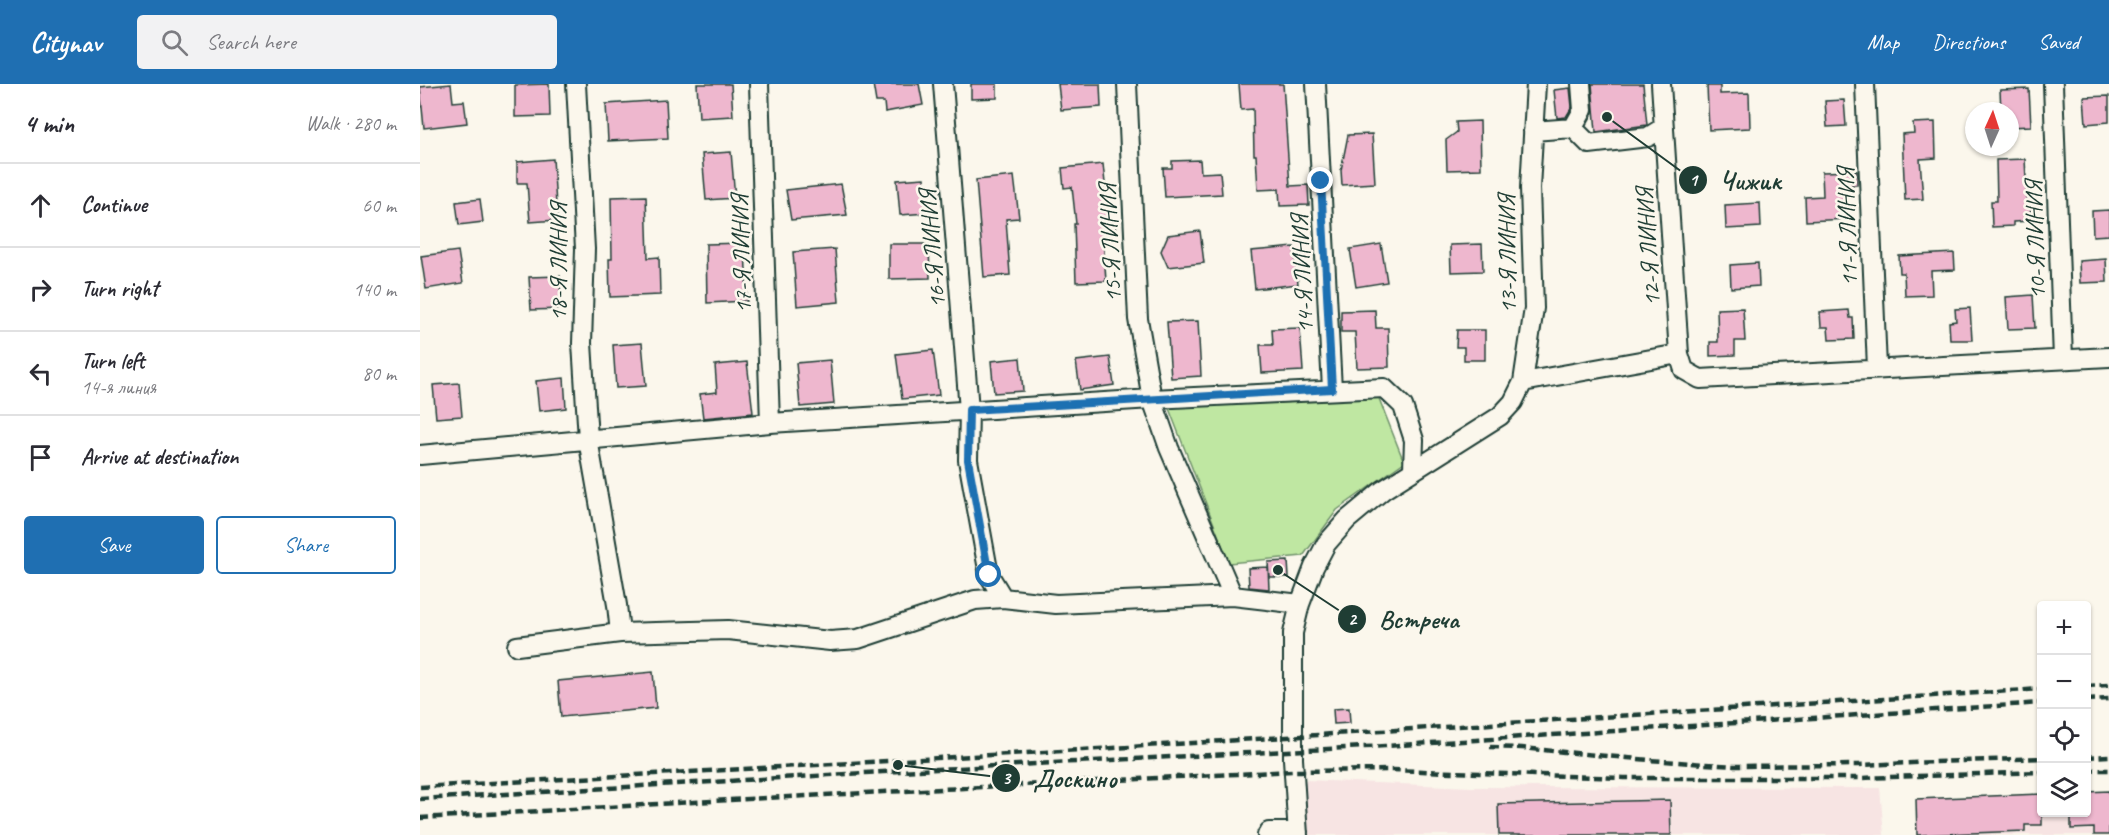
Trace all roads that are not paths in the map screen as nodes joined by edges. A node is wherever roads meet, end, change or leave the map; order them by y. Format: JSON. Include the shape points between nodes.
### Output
{"nodes":[{"id":1,"x":576,"y":84,"type":"edge"},
{"id":2,"x":759,"y":84,"type":"edge"},
{"id":3,"x":943,"y":84,"type":"edge"},
{"id":4,"x":1127,"y":84,"type":"edge"},
{"id":5,"x":1316,"y":84,"type":"edge"},
{"id":6,"x":1536,"y":84,"type":"edge"},
{"id":7,"x":1581,"y":84,"type":"edge"},
{"id":8,"x":1661,"y":84,"type":"edge"},
{"id":9,"x":1865,"y":84,"type":"edge"},
{"id":10,"x":2053,"y":84,"type":"edge"},
{"id":11,"x":1664,"y":127,"type":"junction"},
{"id":12,"x":1573,"y":128,"type":"junction"},
{"id":13,"x":1533,"y":131,"type":"junction"},
{"id":14,"x":2109,"y":357,"type":"edge"},
{"id":15,"x":2063,"y":359,"type":"junction"},
{"id":16,"x":1682,"y":362,"type":"junction"},
{"id":17,"x":1877,"y":368,"type":"junction"},
{"id":18,"x":1523,"y":382,"type":"junction"},
{"id":19,"x":1332,"y":389,"type":"junction"},
{"id":20,"x":1152,"y":399,"type":"junction"},
{"id":21,"x":969,"y":410,"type":"junction"},
{"id":22,"x":770,"y":423,"type":"junction"},
{"id":23,"x":588,"y":439,"type":"junction"},
{"id":24,"x":420,"y":455,"type":"edge"},
{"id":25,"x":1413,"y":469,"type":"junction"},
{"id":26,"x":1233,"y":596,"type":"junction"},
{"id":27,"x":1003,"y":598,"type":"junction"},
{"id":28,"x":1300,"y":604,"type":"junction"},
{"id":29,"x":620,"y":633,"type":"junction"},
{"id":30,"x":517,"y":646,"type":"dead end"},
{"id":31,"x":1298,"y":833,"type":"edge"},
{"id":32,"x":1267,"y":835,"type":"edge"}],
"edges":[{"from":1,"to":23,"type":"street","name":"18-Я ЛИНИЯ","via":[[585,249],[582,344]]},
{"from":2,"to":22,"type":"street","name":"17-Я ЛИНИЯ"},
{"from":3,"to":21,"type":"street","name":"16-Я ЛИНИЯ"},
{"from":4,"to":20,"type":"street","name":"15-Я ЛИНИЯ","via":[[1138,319]]},
{"from":5,"to":19,"type":"street","name":"14-Я ЛИНИЯ"},
{"from":6,"to":13,"type":"street","name":"13-Я ЛИНИЯ"},
{"from":7,"to":12,"type":"street","via":[[1583,110]]},
{"from":8,"to":11,"type":"street","name":"12-Я ЛИНИЯ"},
{"from":9,"to":17,"type":"street","name":"11-Я ЛИНИЯ"},
{"from":10,"to":15,"type":"street","name":"10-Я ЛИНИЯ"},
{"from":11,"to":12,"type":"street","via":[[1648,137],[1589,144]]},
{"from":11,"to":16,"type":"street","name":"12-Я ЛИНИЯ"},
{"from":12,"to":13,"type":"street"},
{"from":13,"to":18,"type":"street","name":"13-Я ЛИНИЯ","via":[[1530,188],[1534,308]]},
{"from":14,"to":15,"type":"street"},
{"from":15,"to":17,"type":"street"},
{"from":16,"to":17,"type":"street","via":[[1700,379]]},
{"from":16,"to":18,"type":"street"},
{"from":18,"to":25,"type":"street","name":"13-Я ЛИНИЯ","via":[[1500,416]]},
{"from":19,"to":20,"type":"street"},
{"from":19,"to":25,"type":"street","via":[[1384,388],[1403,406],[1414,440]]},
{"from":20,"to":21,"type":"street"},
{"from":20,"to":26,"type":"street","name":"15-Я ЛИНИЯ"},
{"from":21,"to":22,"type":"street"},
{"from":21,"to":27,"type":"street","name":"16-Я ЛИНИЯ","via":[[968,460],[989,575]]},
{"from":22,"to":23,"type":"street"},
{"from":23,"to":24,"type":"street"},
{"from":23,"to":29,"type":"street","name":"18-Я ЛИНИЯ"},
{"from":25,"to":28,"type":"street","via":[[1356,512],[1326,544]]},
{"from":26,"to":27,"type":"street","via":[[1056,604]]},
{"from":26,"to":28,"type":"street"},
{"from":27,"to":29,"type":"street","via":[[975,600],[858,639],[830,641],[728,630]]},
{"from":28,"to":31,"type":"street","via":[[1293,633],[1293,759]]},
{"from":29,"to":30,"type":"street"},
{"from":31,"to":32,"type":"street"}]}
